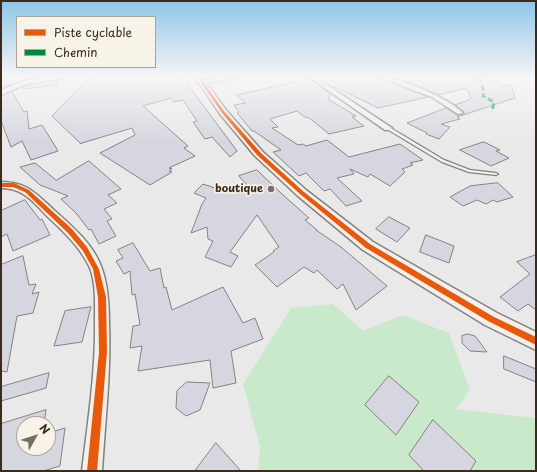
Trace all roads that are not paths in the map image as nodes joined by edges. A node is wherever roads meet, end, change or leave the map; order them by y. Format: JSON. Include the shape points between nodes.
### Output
{"nodes":[{"id":1,"x":214,"y":99,"type":"edge"},
{"id":2,"x":344,"y":99,"type":"edge"},
{"id":3,"x":439,"y":99,"type":"edge"},
{"id":4,"x":460,"y":113,"type":"dead end"},
{"id":5,"x":388,"y":128,"type":"joint"},
{"id":6,"x":496,"y":174,"type":"dead end"},
{"id":7,"x":1,"y":185,"type":"edge"},
{"id":8,"x":536,"y":340,"type":"edge"},
{"id":9,"x":92,"y":471,"type":"edge"}],
"edges":[{"from":1,"to":8,"type":"street","via":[[259,154],[302,193],[368,246],[491,319]]},
{"from":2,"to":5,"type":"street"},
{"from":3,"to":4,"type":"street"},
{"from":5,"to":6,"type":"lane","via":[[443,161],[469,171]]},
{"from":7,"to":9,"type":"street","via":[[14,184],[27,191],[70,231],[85,249],[96,269],[102,297],[103,352]]}]}
